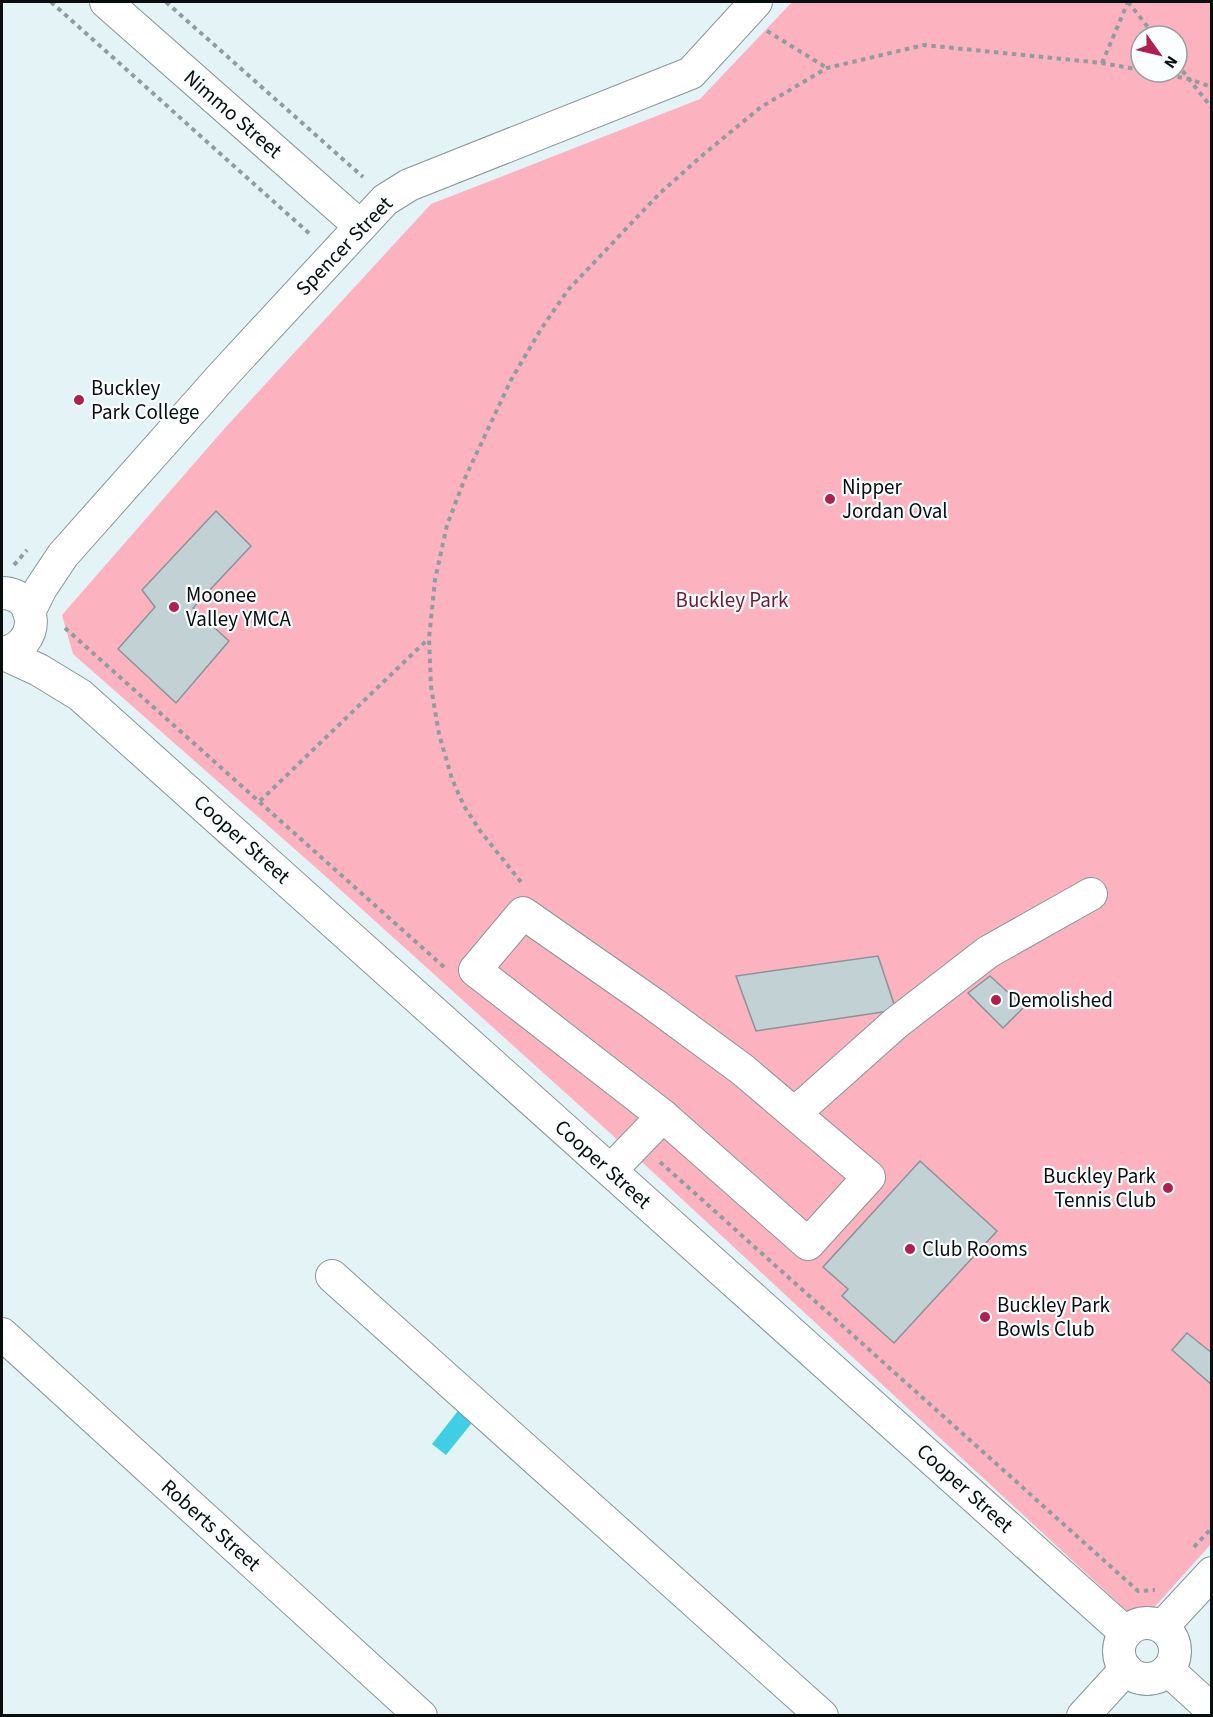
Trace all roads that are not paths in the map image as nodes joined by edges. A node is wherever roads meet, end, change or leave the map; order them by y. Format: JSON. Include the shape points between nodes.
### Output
{"nodes":[{"id":1,"x":106,"y":2,"type":"edge"},
{"id":2,"x":758,"y":14,"type":"edge"},
{"id":3,"x":360,"y":226,"type":"junction"},
{"id":4,"x":12,"y":601,"type":"edge"},
{"id":5,"x":2,"y":653,"type":"edge"},
{"id":6,"x":80,"y":695,"type":"junction"},
{"id":7,"x":1091,"y":894,"type":"dead end"},
{"id":8,"x":795,"y":1113,"type":"junction"},
{"id":9,"x":663,"y":1116,"type":"junction"},
{"id":10,"x":611,"y":1170,"type":"junction"},
{"id":11,"x":332,"y":1276,"type":"dead end"},
{"id":12,"x":2,"y":1334,"type":"edge"},
{"id":13,"x":1200,"y":1564,"type":"edge"},
{"id":14,"x":1162,"y":1627,"type":"junction"},
{"id":15,"x":1126,"y":1633,"type":"junction"},
{"id":16,"x":1125,"y":1668,"type":"junction"},
{"id":17,"x":1168,"y":1670,"type":"junction"},
{"id":18,"x":1212,"y":1710,"type":"edge"},
{"id":19,"x":422,"y":1716,"type":"edge"},
{"id":20,"x":822,"y":1716,"type":"edge"},
{"id":21,"x":1083,"y":1716,"type":"edge"}],
"edges":[{"from":1,"to":3,"type":"street","name":"Nimmo Street"},
{"from":2,"to":3,"type":"street","name":"Spencer Street","via":[[691,73],[409,184],[385,200]]},
{"from":3,"to":4,"type":"street","name":"Spencer Street","via":[[63,555]]},
{"from":4,"to":5,"type":"street","via":[[29,634],[18,648]]},
{"from":4,"to":6,"type":"street","name":"Cooper Street"},
{"from":5,"to":6,"type":"street","name":"Cooper Street"},
{"from":6,"to":10,"type":"street","name":"Cooper Street"},
{"from":7,"to":8,"type":"street","via":[[988,952],[887,1030]]},
{"from":8,"to":9,"type":"street","via":[[869,1177],[808,1244]]},
{"from":8,"to":9,"type":"street","via":[[662,1010],[523,914],[475,970]]},
{"from":9,"to":10,"type":"street"},
{"from":10,"to":15,"type":"street","name":"Cooper Street"},
{"from":11,"to":20,"type":"street"},
{"from":12,"to":19,"type":"street","name":"Roberts Street"},
{"from":13,"to":14,"type":"street"},
{"from":14,"to":15,"type":"street","via":[[1145,1623]]},
{"from":14,"to":17,"type":"street","via":[[1174,1643],[1175,1653]]},
{"from":15,"to":16,"type":"street","via":[[1119,1653]]},
{"from":16,"to":17,"type":"street","via":[[1144,1679]]},
{"from":16,"to":21,"type":"street"},
{"from":17,"to":18,"type":"street"}]}
